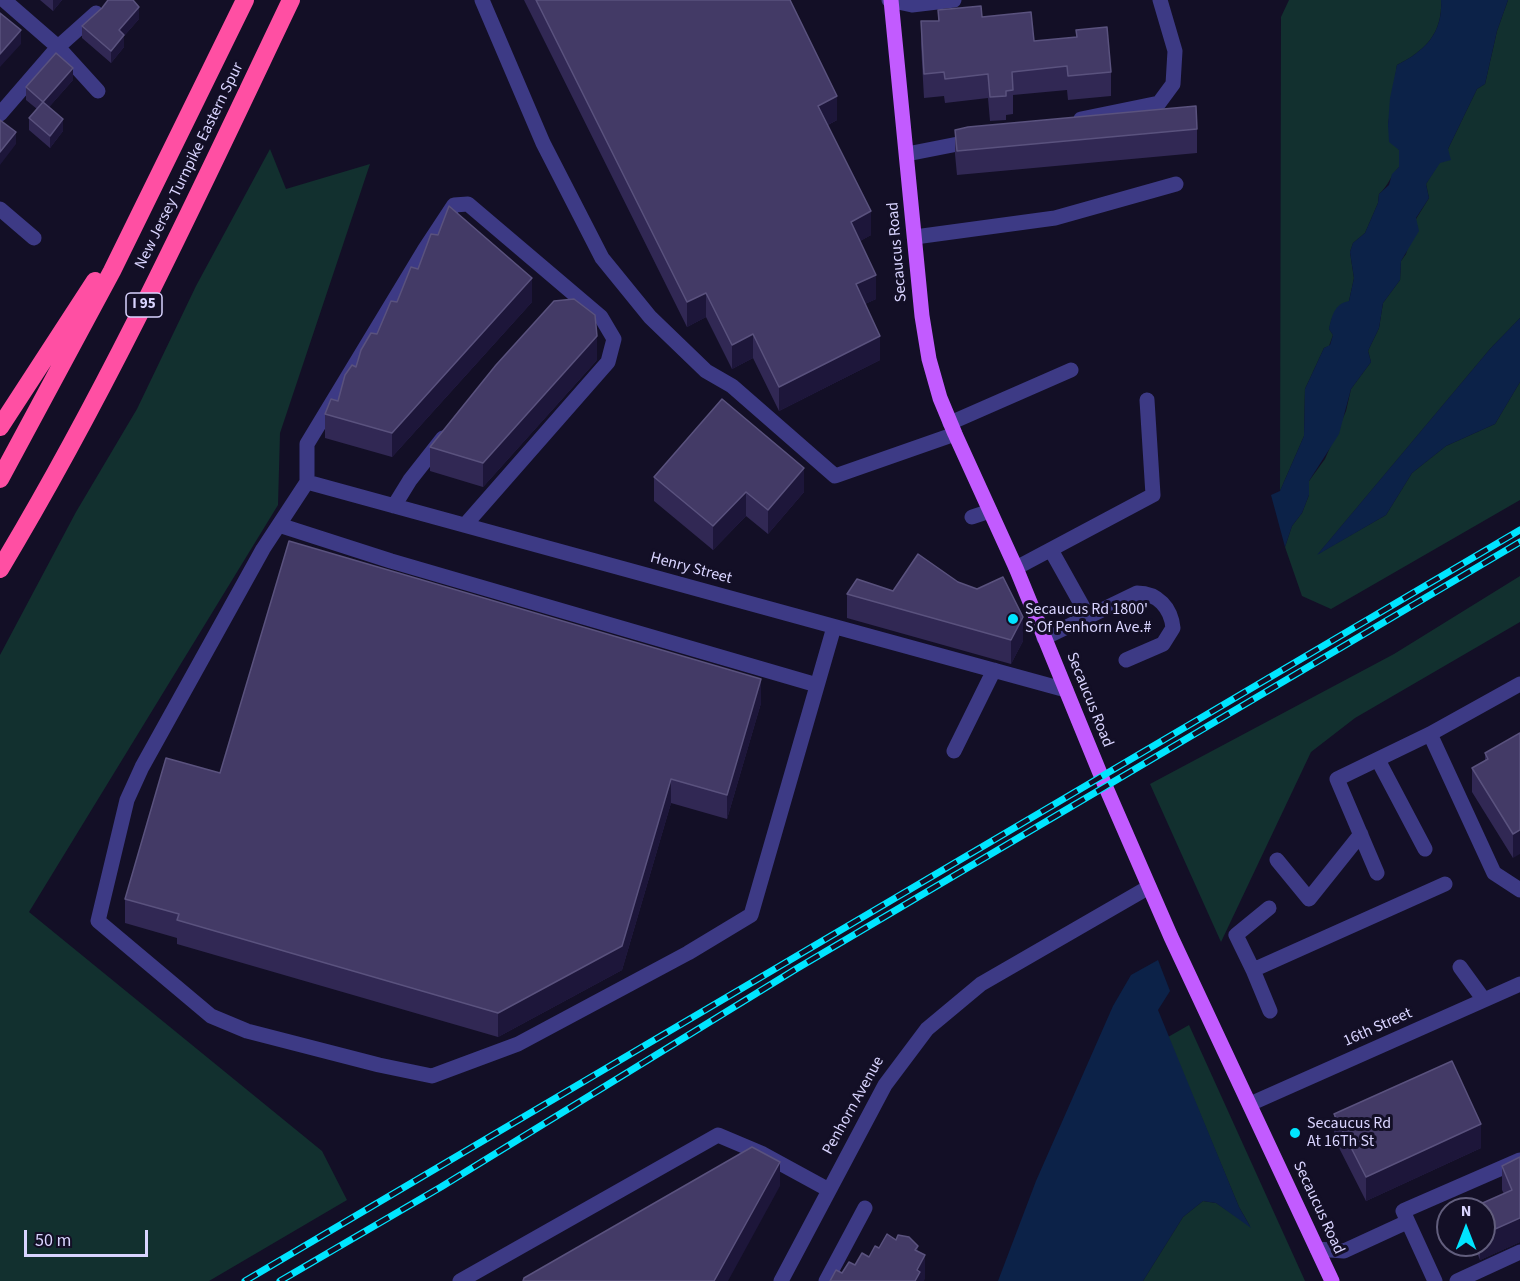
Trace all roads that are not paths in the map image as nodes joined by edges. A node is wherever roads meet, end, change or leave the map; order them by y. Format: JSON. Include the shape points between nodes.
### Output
{"nodes":[{"id":1,"x":4,"y":0,"type":"edge"},
{"id":2,"x":246,"y":0,"type":"edge"},
{"id":3,"x":291,"y":0,"type":"edge"},
{"id":4,"x":297,"y":0,"type":"edge"},
{"id":5,"x":482,"y":0,"type":"edge"},
{"id":6,"x":890,"y":0,"type":"edge"},
{"id":7,"x":954,"y":0,"type":"edge"},
{"id":8,"x":1160,"y":0,"type":"edge"},
{"id":9,"x":96,"y":13,"type":"edge"},
{"id":10,"x":275,"y":34,"type":"junction"},
{"id":11,"x":58,"y":47,"type":"junction"},
{"id":12,"x":98,"y":92,"type":"dead end"},
{"id":13,"x":0,"y":114,"type":"edge"},
{"id":14,"x":1065,"y":122,"type":"edge"},
{"id":15,"x":983,"y":139,"type":"edge"},
{"id":16,"x":907,"y":154,"type":"junction"},
{"id":17,"x":1176,"y":184,"type":"dead end"},
{"id":18,"x":0,"y":209,"type":"edge"},
{"id":19,"x":142,"y":210,"type":"junction"},
{"id":20,"x":915,"y":237,"type":"junction"},
{"id":21,"x":34,"y":238,"type":"dead end"},
{"id":22,"x":1071,"y":370,"type":"dead end"},
{"id":23,"x":1147,"y":400,"type":"dead end"},
{"id":24,"x":456,"y":422,"type":"edge"},
{"id":25,"x":0,"y":428,"type":"edge"},
{"id":26,"x":952,"y":429,"type":"junction"},
{"id":27,"x":0,"y":479,"type":"edge"},
{"id":28,"x":307,"y":482,"type":"junction"},
{"id":29,"x":394,"y":506,"type":"junction"},
{"id":30,"x":990,"y":511,"type":"junction"},
{"id":31,"x":972,"y":517,"type":"dead end"},
{"id":32,"x":279,"y":525,"type":"junction"},
{"id":33,"x":465,"y":525,"type":"junction"},
{"id":34,"x":1051,"y":550,"type":"junction"},
{"id":35,"x":1016,"y":568,"type":"junction"},
{"id":36,"x":0,"y":569,"type":"edge"},
{"id":37,"x":1089,"y":618,"type":"junction"},
{"id":38,"x":834,"y":627,"type":"junction"},
{"id":39,"x":1044,"y":638,"type":"junction"},
{"id":40,"x":1126,"y":660,"type":"dead end"},
{"id":41,"x":994,"y":670,"type":"junction"},
{"id":42,"x":1520,"y":684,"type":"edge"},
{"id":43,"x":817,"y":685,"type":"junction"},
{"id":44,"x":1066,"y":690,"type":"junction"},
{"id":45,"x":1430,"y":734,"type":"junction"},
{"id":46,"x":954,"y":751,"type":"dead end"},
{"id":47,"x":1378,"y":760,"type":"junction"},
{"id":48,"x":1361,"y":834,"type":"junction"},
{"id":49,"x":1425,"y":849,"type":"dead end"},
{"id":50,"x":1277,"y":860,"type":"dead end"},
{"id":51,"x":1377,"y":873,"type":"dead end"},
{"id":52,"x":1445,"y":884,"type":"dead end"},
{"id":53,"x":1149,"y":887,"type":"junction"},
{"id":54,"x":1520,"y":890,"type":"edge"},
{"id":55,"x":1269,"y":908,"type":"dead end"},
{"id":56,"x":1460,"y":967,"type":"dead end"},
{"id":57,"x":1253,"y":970,"type":"junction"},
{"id":58,"x":1520,"y":984,"type":"edge"},
{"id":59,"x":1484,"y":1000,"type":"junction"},
{"id":60,"x":1270,"y":1011,"type":"dead end"},
{"id":61,"x":1250,"y":1104,"type":"junction"},
{"id":62,"x":1520,"y":1161,"type":"edge"},
{"id":63,"x":829,"y":1190,"type":"junction"},
{"id":64,"x":865,"y":1208,"type":"dead end"},
{"id":65,"x":1407,"y":1222,"type":"junction"},
{"id":66,"x":1317,"y":1249,"type":"junction"},
{"id":67,"x":1520,"y":1252,"type":"edge"},
{"id":68,"x":460,"y":1281,"type":"edge"},
{"id":69,"x":781,"y":1281,"type":"edge"},
{"id":70,"x":826,"y":1281,"type":"edge"},
{"id":71,"x":1332,"y":1281,"type":"edge"},
{"id":72,"x":1435,"y":1281,"type":"edge"},
{"id":73,"x":1457,"y":1281,"type":"edge"}],
"edges":[{"from":1,"to":11,"type":"street"},
{"from":2,"to":19,"type":"highway","name":"New Jersey Turnpike Eastern Spur","number":"I 95"},
{"from":3,"to":10,"type":"highway","name":"New Jersey Turnpike Eastern Spur","number":"I 95"},
{"from":4,"to":10,"type":"highway"},
{"from":5,"to":26,"type":"street","via":[[543,143],[602,258],[650,317],[706,371],[732,386],[835,476]]},
{"from":6,"to":7,"type":"street","via":[[912,5]]},
{"from":6,"to":16,"type":"main road","name":"Secaucus Road"},
{"from":8,"to":14,"type":"street","via":[[1175,51],[1173,84],[1159,103]]},
{"from":9,"to":11,"type":"street"},
{"from":10,"to":36,"type":"highway","name":"New Jersey Turnpike Eastern Spur","number":"I 95","via":[[120,354]]},
{"from":11,"to":12,"type":"street"},
{"from":11,"to":13,"type":"street"},
{"from":15,"to":16,"type":"street"},
{"from":16,"to":20,"type":"main road","name":"Secaucus Road"},
{"from":17,"to":20,"type":"street","via":[[1055,218]]},
{"from":18,"to":21,"type":"street"},
{"from":19,"to":25,"type":"highway"},
{"from":19,"to":27,"type":"highway","name":"New Jersey Turnpike Eastern Spur","number":"I 95"},
{"from":20,"to":26,"type":"main road","name":"Secaucus Road","via":[[929,359]]},
{"from":22,"to":26,"type":"street"},
{"from":23,"to":34,"type":"street","via":[[1154,495]]},
{"from":24,"to":29,"type":"street"},
{"from":26,"to":30,"type":"main road","name":"Secaucus Road"},
{"from":28,"to":29,"type":"street","name":"Henry Street"},
{"from":28,"to":32,"type":"street"},
{"from":28,"to":33,"type":"street","via":[[307,444],[424,249],[454,205],[468,204],[562,292],[601,317],[614,339],[608,362]]},
{"from":29,"to":33,"type":"street","name":"Henry Street"},
{"from":30,"to":31,"type":"street"},
{"from":30,"to":35,"type":"main road","name":"Secaucus Road"},
{"from":32,"to":43,"type":"street"},
{"from":32,"to":43,"type":"street","via":[[130,792],[98,921],[211,1016],[247,1031],[432,1076],[518,1044],[751,915]]},
{"from":33,"to":38,"type":"street","name":"Henry Street"},
{"from":34,"to":35,"type":"street"},
{"from":34,"to":37,"type":"street"},
{"from":35,"to":39,"type":"main road","name":"Secaucus Road"},
{"from":37,"to":39,"type":"street"},
{"from":37,"to":40,"type":"street","via":[[1137,593],[1150,593],[1163,603],[1173,628],[1163,644]]},
{"from":38,"to":41,"type":"street","name":"Henry Street"},
{"from":38,"to":43,"type":"street"},
{"from":39,"to":44,"type":"main road","name":"Secaucus Road"},
{"from":41,"to":44,"type":"street","name":"Henry Street"},
{"from":41,"to":46,"type":"street"},
{"from":42,"to":45,"type":"street"},
{"from":44,"to":53,"type":"main road","name":"Secaucus Road"},
{"from":45,"to":47,"type":"street"},
{"from":45,"to":54,"type":"street","via":[[1494,873]]},
{"from":47,"to":48,"type":"street","via":[[1337,779]]},
{"from":47,"to":49,"type":"street"},
{"from":48,"to":50,"type":"street","via":[[1309,899]]},
{"from":48,"to":51,"type":"street"},
{"from":52,"to":57,"type":"street"},
{"from":53,"to":61,"type":"main road","name":"Secaucus Road"},
{"from":53,"to":63,"type":"street","name":"Penhorn Avenue","via":[[981,984],[937,1019],[892,1073]]},
{"from":55,"to":57,"type":"street","via":[[1236,935]]},
{"from":56,"to":59,"type":"street"},
{"from":57,"to":60,"type":"street"},
{"from":58,"to":59,"type":"street","name":"16th Street"},
{"from":59,"to":61,"type":"street","name":"16th Street"},
{"from":61,"to":66,"type":"main road","name":"Secaucus Road"},
{"from":62,"to":65,"type":"street","via":[[1403,1211]]},
{"from":63,"to":68,"type":"street","via":[[718,1135]]},
{"from":63,"to":69,"type":"street","name":"Penhorn Avenue"},
{"from":64,"to":70,"type":"street"},
{"from":65,"to":66,"type":"street","via":[[1344,1251]]},
{"from":65,"to":72,"type":"street"},
{"from":66,"to":71,"type":"main road","name":"Secaucus Road"},
{"from":67,"to":73,"type":"street"}]}
